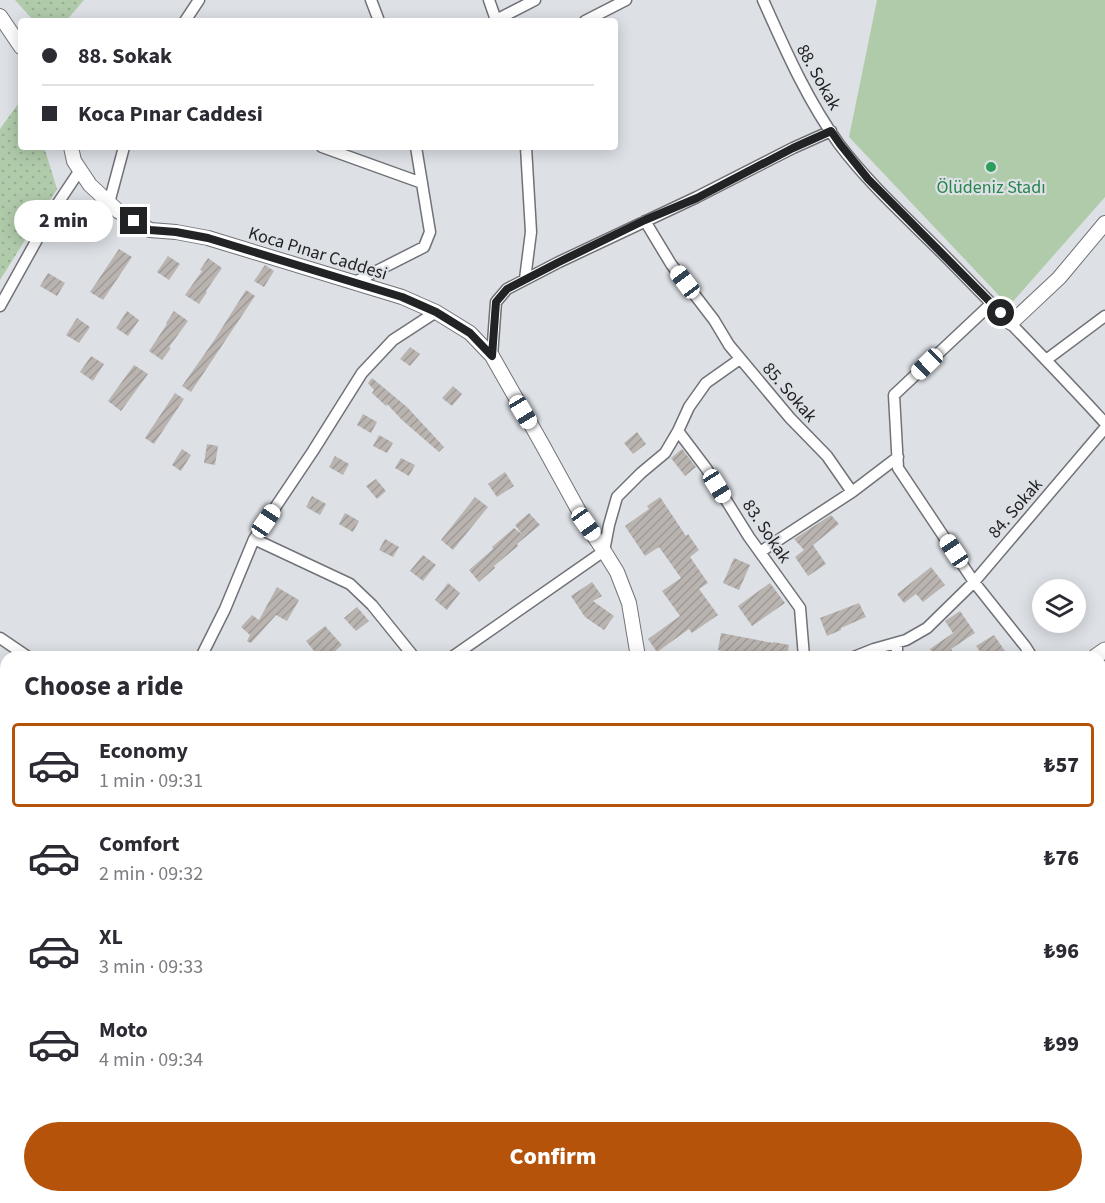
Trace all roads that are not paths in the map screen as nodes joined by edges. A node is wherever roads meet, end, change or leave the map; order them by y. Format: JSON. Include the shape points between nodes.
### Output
{"nodes":[{"id":1,"x":199,"y":0,"type":"edge"},
{"id":2,"x":370,"y":0,"type":"edge"},
{"id":3,"x":489,"y":0,"type":"edge"},
{"id":4,"x":535,"y":0,"type":"edge"},
{"id":5,"x":626,"y":0,"type":"edge"},
{"id":6,"x":763,"y":0,"type":"edge"},
{"id":7,"x":0,"y":16,"type":"edge"},
{"id":8,"x":187,"y":18,"type":"edge"},
{"id":9,"x":378,"y":18,"type":"edge"},
{"id":10,"x":495,"y":18,"type":"edge"},
{"id":11,"x":505,"y":18,"type":"edge"},
{"id":12,"x":591,"y":18,"type":"edge"},
{"id":13,"x":18,"y":43,"type":"edge"},
{"id":14,"x":831,"y":131,"type":"junction"},
{"id":15,"x":72,"y":150,"type":"edge"},
{"id":16,"x":123,"y":150,"type":"edge"},
{"id":17,"x":330,"y":150,"type":"edge"},
{"id":18,"x":416,"y":150,"type":"edge"},
{"id":19,"x":526,"y":150,"type":"edge"},
{"id":20,"x":80,"y":170,"type":"junction"},
{"id":21,"x":422,"y":183,"type":"junction"},
{"id":22,"x":109,"y":203,"type":"junction"},
{"id":23,"x":645,"y":220,"type":"junction"},
{"id":24,"x":1105,"y":223,"type":"edge"},
{"id":25,"x":525,"y":279,"type":"junction"},
{"id":26,"x":355,"y":282,"type":"junction"},
{"id":27,"x":992,"y":303,"type":"junction"},
{"id":28,"x":0,"y":306,"type":"edge"},
{"id":29,"x":436,"y":312,"type":"junction"},
{"id":30,"x":1105,"y":316,"type":"edge"},
{"id":31,"x":1011,"y":322,"type":"junction"},
{"id":32,"x":492,"y":356,"type":"junction"},
{"id":33,"x":740,"y":359,"type":"junction"},
{"id":34,"x":1046,"y":360,"type":"junction"},
{"id":35,"x":1105,"y":423,"type":"edge"},
{"id":36,"x":1105,"y":428,"type":"edge"},
{"id":37,"x":678,"y":431,"type":"junction"},
{"id":38,"x":898,"y":457,"type":"junction"},
{"id":39,"x":852,"y":492,"type":"junction"},
{"id":40,"x":254,"y":538,"type":"junction"},
{"id":41,"x":604,"y":551,"type":"junction"},
{"id":42,"x":760,"y":552,"type":"junction"},
{"id":43,"x":974,"y":582,"type":"junction"},
{"id":44,"x":0,"y":638,"type":"edge"},
{"id":45,"x":897,"y":643,"type":"junction"},
{"id":46,"x":19,"y":651,"type":"edge"},
{"id":47,"x":204,"y":651,"type":"edge"},
{"id":48,"x":409,"y":651,"type":"edge"},
{"id":49,"x":461,"y":651,"type":"edge"},
{"id":50,"x":637,"y":651,"type":"edge"},
{"id":51,"x":804,"y":651,"type":"edge"},
{"id":52,"x":872,"y":651,"type":"edge"},
{"id":53,"x":897,"y":651,"type":"edge"},
{"id":54,"x":1028,"y":651,"type":"edge"}],
"edges":[{"from":1,"to":8,"type":"street"},
{"from":2,"to":9,"type":"street"},
{"from":3,"to":10,"type":"street"},
{"from":4,"to":11,"type":"street"},
{"from":5,"to":12,"type":"street"},
{"from":6,"to":14,"type":"street","name":"88. Sokak","via":[[789,57]]},
{"from":7,"to":13,"type":"street"},
{"from":14,"to":23,"type":"street"},
{"from":14,"to":27,"type":"street","name":"88. Sokak","via":[[868,179]]},
{"from":15,"to":20,"type":"street","name":"Koca Pınar Caddesi"},
{"from":16,"to":22,"type":"street"},
{"from":17,"to":21,"type":"street"},
{"from":18,"to":21,"type":"street"},
{"from":19,"to":25,"type":"street","via":[[531,232]]},
{"from":20,"to":22,"type":"street","name":"Koca Pınar Caddesi"},
{"from":20,"to":28,"type":"street"},
{"from":21,"to":26,"type":"street","via":[[430,232],[424,247]]},
{"from":22,"to":26,"type":"street","name":"Koca Pınar Caddesi","via":[[150,230],[208,238]]},
{"from":23,"to":25,"type":"street"},
{"from":23,"to":33,"type":"street","name":"85. Sokak","via":[[670,264]]},
{"from":24,"to":31,"type":"street","via":[[1059,278]]},
{"from":25,"to":32,"type":"street","via":[[507,289],[496,302]]},
{"from":26,"to":29,"type":"street","name":"Koca Pınar Caddesi"},
{"from":27,"to":31,"type":"street","name":"88. Sokak"},
{"from":27,"to":38,"type":"street","via":[[894,395]]},
{"from":29,"to":32,"type":"street","name":"Koca Pınar Caddesi","via":[[470,333]]},
{"from":29,"to":40,"type":"street","via":[[393,340],[362,373]]},
{"from":30,"to":34,"type":"street"},
{"from":31,"to":34,"type":"street","name":"88. Sokak"},
{"from":32,"to":41,"type":"street","name":"Koca Pınar Caddesi"},
{"from":33,"to":37,"type":"street","via":[[706,383],[688,407]]},
{"from":33,"to":39,"type":"street","name":"85. Sokak","via":[[827,456]]},
{"from":34,"to":35,"type":"street","name":"88. Sokak"},
{"from":36,"to":43,"type":"street","name":"84. Sokak"},
{"from":37,"to":41,"type":"street","via":[[665,453],[617,497]]},
{"from":37,"to":42,"type":"street","name":"83. Sokak"},
{"from":38,"to":39,"type":"street"},
{"from":38,"to":43,"type":"street","via":[[898,468]]},
{"from":39,"to":42,"type":"street"},
{"from":40,"to":47,"type":"street"},
{"from":40,"to":48,"type":"street","via":[[350,584]]},
{"from":41,"to":49,"type":"street"},
{"from":41,"to":50,"type":"street","name":"Koca Pınar Caddesi","via":[[629,603]]},
{"from":42,"to":51,"type":"street","name":"83. Sokak","via":[[800,608]]},
{"from":43,"to":45,"type":"street","name":"84. Sokak","via":[[927,628]]},
{"from":43,"to":54,"type":"street"},
{"from":44,"to":46,"type":"street"},
{"from":45,"to":52,"type":"street","name":"84. Sokak"},
{"from":45,"to":53,"type":"street"}]}
